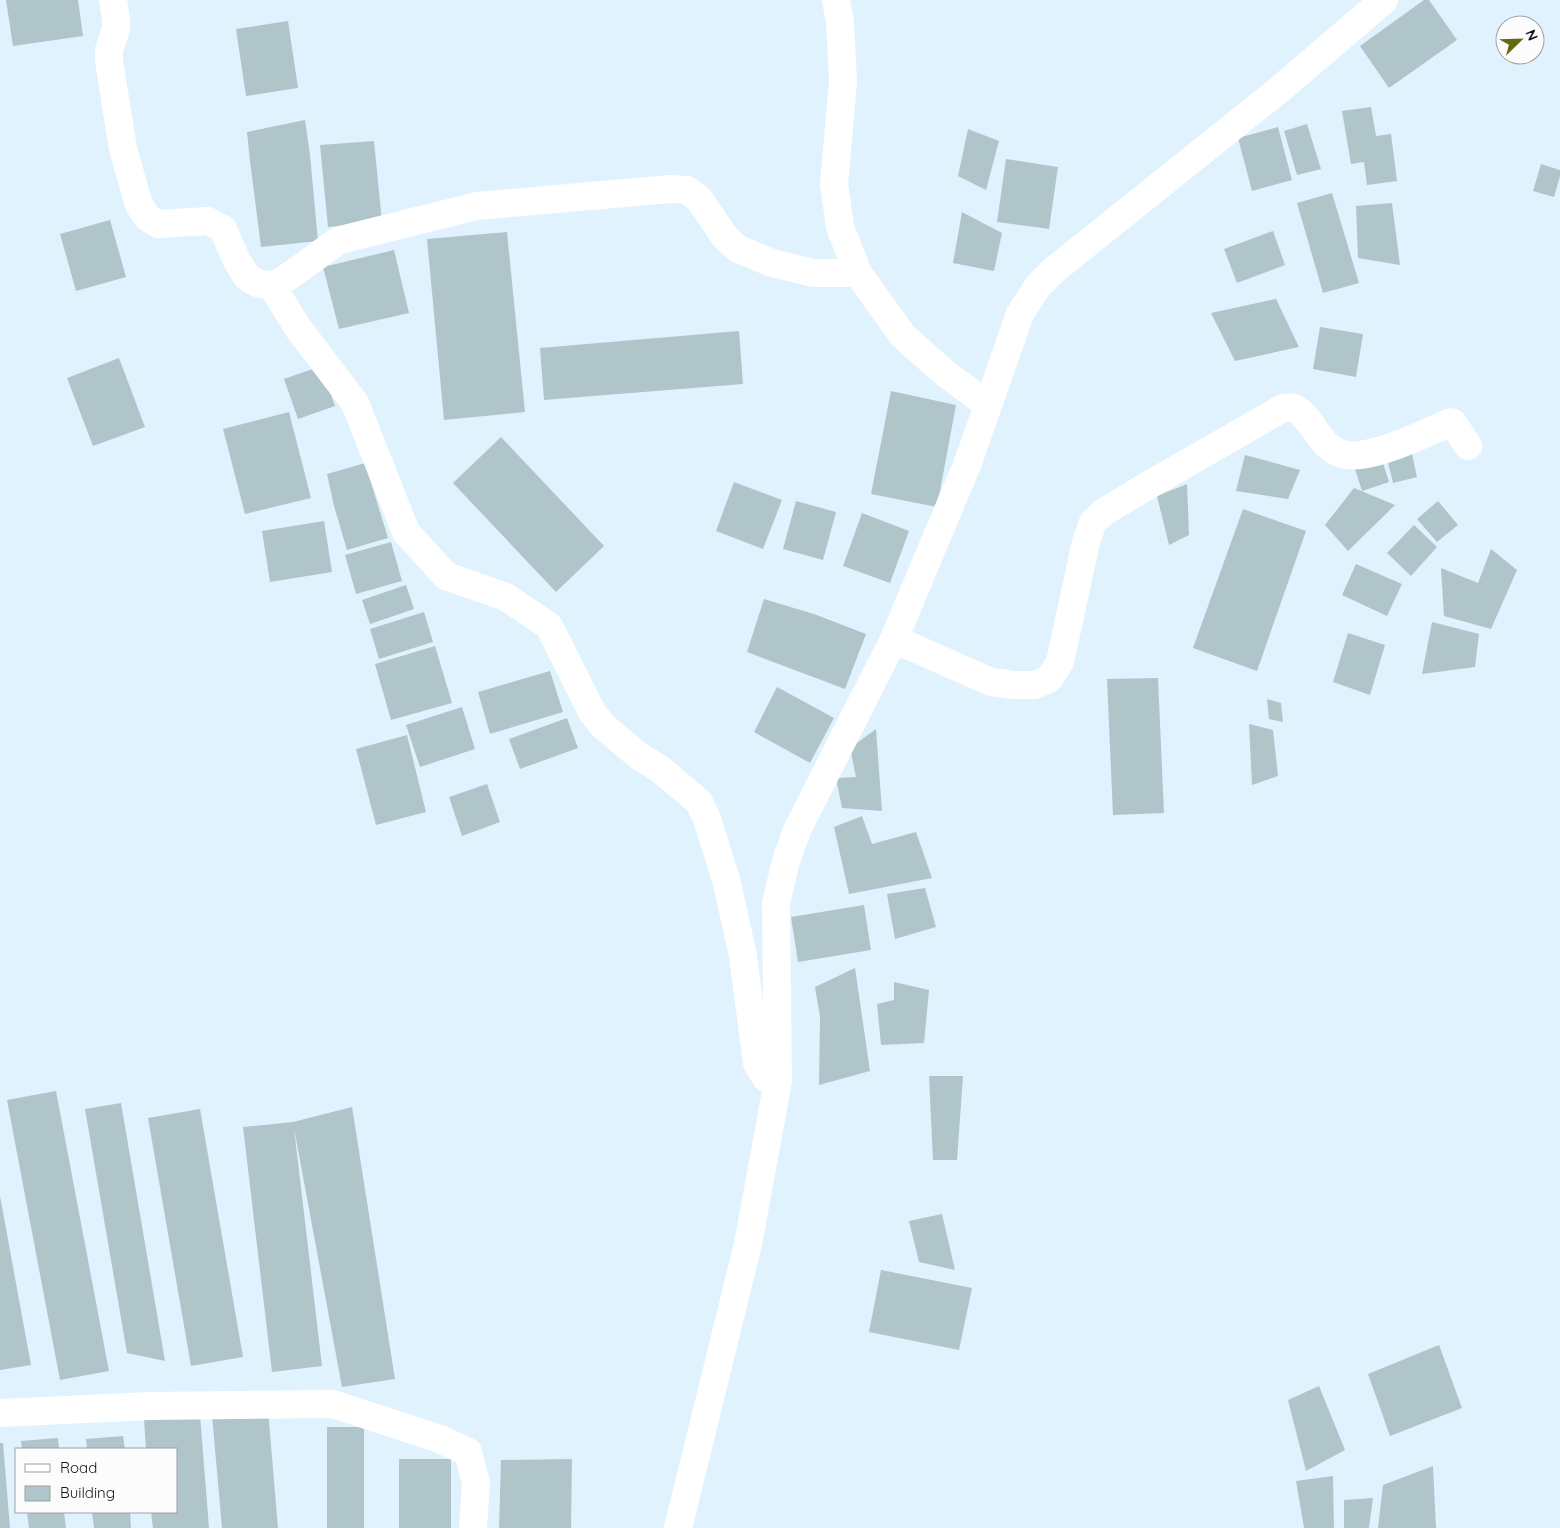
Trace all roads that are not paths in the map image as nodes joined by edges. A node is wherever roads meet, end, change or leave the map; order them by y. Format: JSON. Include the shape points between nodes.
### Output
{"nodes":[{"id":1,"x":113,"y":0,"type":"edge"},
{"id":2,"x":836,"y":0,"type":"edge"},
{"id":3,"x":1384,"y":0,"type":"edge"},
{"id":4,"x":858,"y":273,"type":"junction"},
{"id":5,"x":272,"y":286,"type":"junction"},
{"id":6,"x":988,"y":405,"type":"junction"},
{"id":7,"x":1468,"y":446,"type":"dead end"},
{"id":8,"x":894,"y":640,"type":"junction"},
{"id":9,"x":778,"y":1081,"type":"junction"},
{"id":10,"x":0,"y":1412,"type":"edge"},
{"id":11,"x":474,"y":1528,"type":"edge"},
{"id":12,"x":678,"y":1528,"type":"edge"}],
"edges":[{"from":1,"to":5,"type":"street","via":[[116,29],[109,62],[123,149],[139,205],[148,218],[158,224],[208,221],[223,229],[247,277],[257,284]]},
{"from":2,"to":4,"type":"street","via":[[842,82],[834,184],[840,227]]},
{"from":3,"to":6,"type":"street","via":[[1038,286],[1020,314]]},
{"from":4,"to":5,"type":"street","via":[[814,273],[772,263],[738,249],[725,237],[698,199],[687,190],[671,189],[477,206],[340,240]]},
{"from":4,"to":6,"type":"street","via":[[903,336]]},
{"from":5,"to":9,"type":"street","via":[[298,328],[355,403],[406,532],[446,576],[506,597],[549,626],[597,719],[699,802],[727,883],[743,956],[758,1063],[766,1078]]},
{"from":6,"to":8,"type":"street","via":[[967,465]]},
{"from":7,"to":8,"type":"street","via":[[1451,422],[1367,455],[1347,455],[1330,448],[1294,408],[1283,408],[1142,489],[1093,522],[1060,662],[1049,679],[1024,685],[991,682]]},
{"from":8,"to":9,"type":"street","via":[[797,830],[786,861],[776,903]]},
{"from":9,"to":12,"type":"street","via":[[748,1244]]},
{"from":10,"to":11,"type":"street","via":[[333,1404],[468,1452],[476,1483]]}]}
